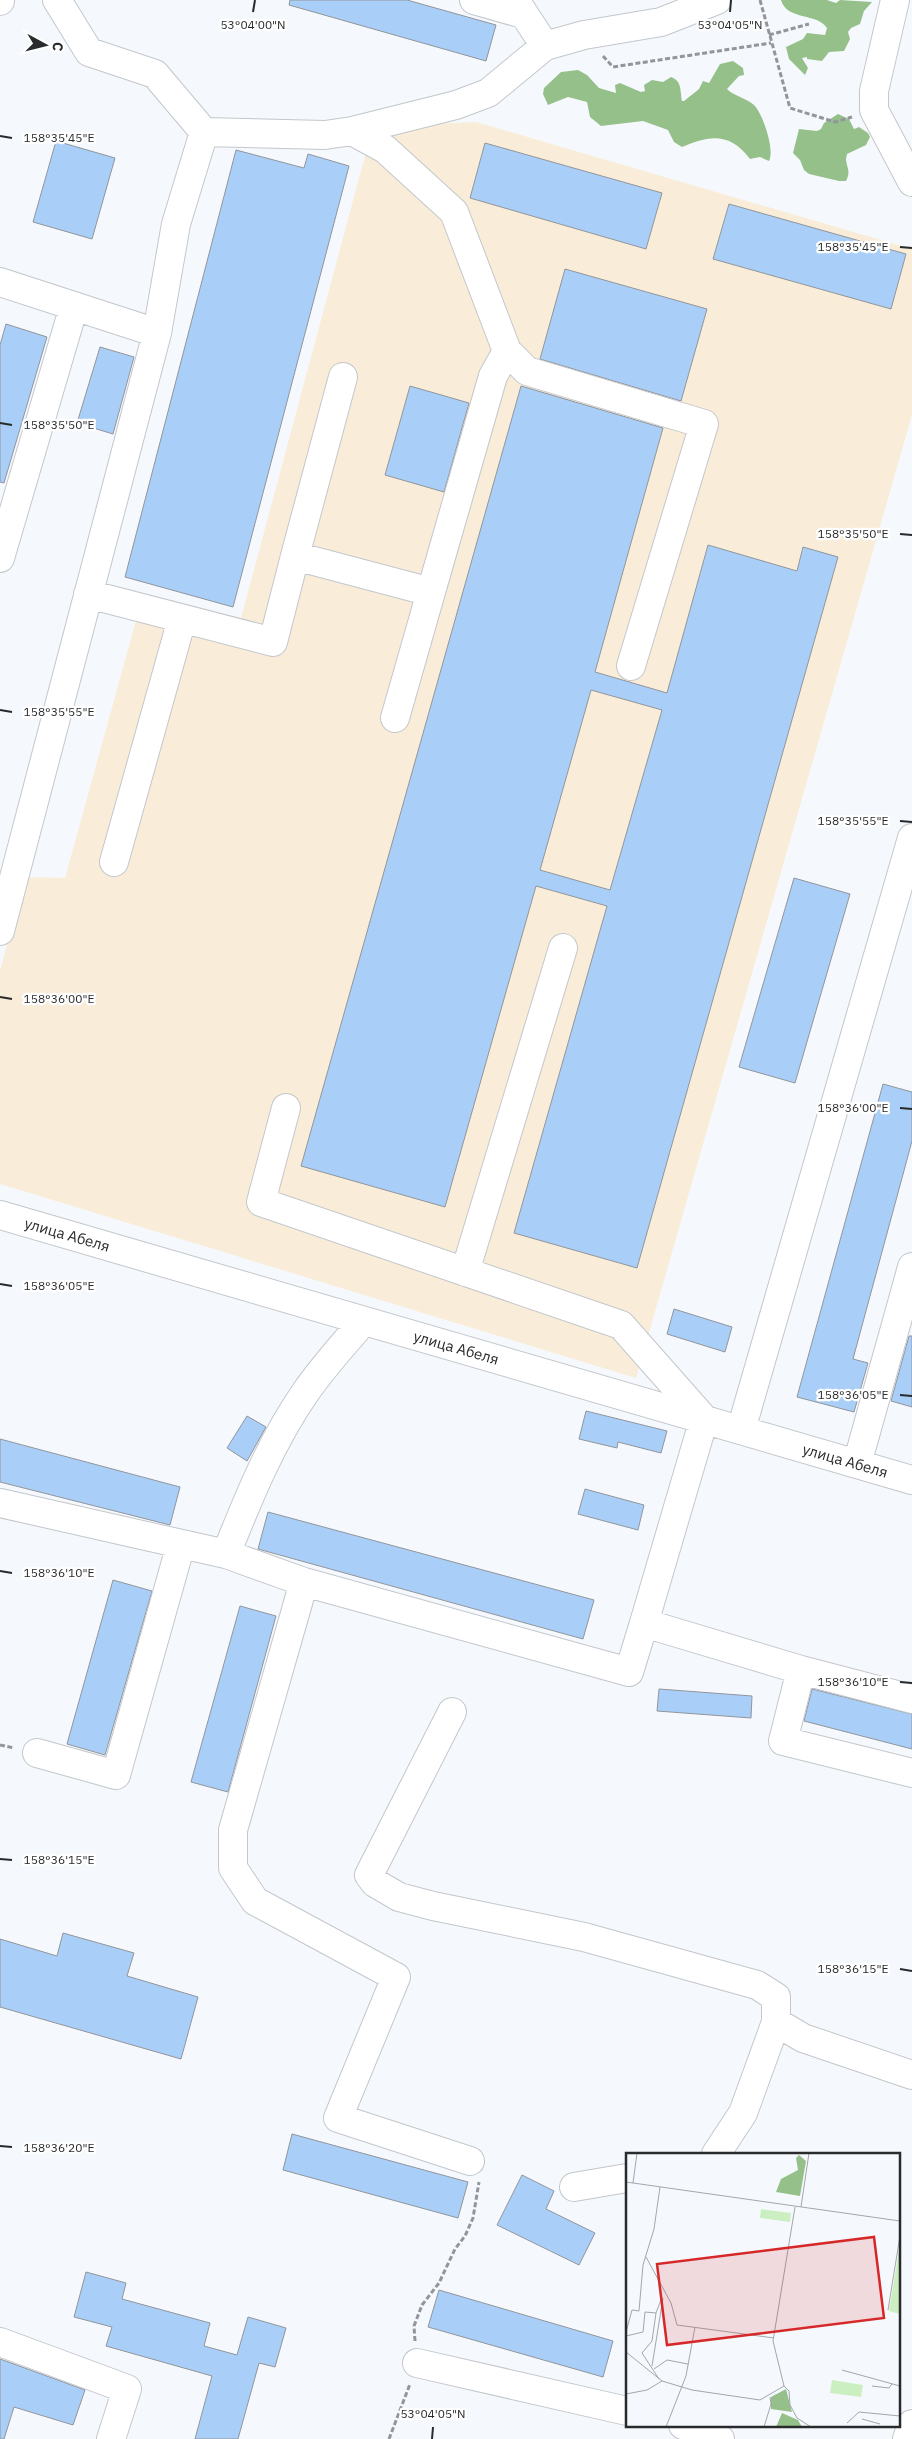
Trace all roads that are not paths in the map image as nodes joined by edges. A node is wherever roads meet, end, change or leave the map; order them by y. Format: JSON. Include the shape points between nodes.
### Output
{"nodes":[{"id":1,"x":57,"y":0,"type":"edge"},
{"id":2,"x":474,"y":0,"type":"edge"},
{"id":3,"x":717,"y":0,"type":"edge"},
{"id":4,"x":895,"y":0,"type":"edge"},
{"id":5,"x":519,"y":7,"type":"edge"},
{"id":6,"x":545,"y":46,"type":"junction"},
{"id":7,"x":352,"y":131,"type":"junction"},
{"id":8,"x":204,"y":132,"type":"junction"},
{"id":9,"x":912,"y":182,"type":"edge"},
{"id":10,"x":0,"y":282,"type":"edge"},
{"id":11,"x":74,"y":306,"type":"junction"},
{"id":12,"x":157,"y":333,"type":"junction"},
{"id":13,"x":507,"y":351,"type":"junction"},
{"id":14,"x":343,"y":377,"type":"dead end"},
{"id":15,"x":295,"y":556,"type":"junction"},
{"id":16,"x":0,"y":558,"type":"edge"},
{"id":17,"x":431,"y":592,"type":"junction"},
{"id":18,"x":88,"y":594,"type":"junction"},
{"id":19,"x":182,"y":619,"type":"junction"},
{"id":20,"x":631,"y":666,"type":"dead end"},
{"id":21,"x":395,"y":718,"type":"dead end"},
{"id":22,"x":911,"y":846,"type":"edge"},
{"id":23,"x":114,"y":862,"type":"dead end"},
{"id":24,"x":0,"y":931,"type":"edge"},
{"id":25,"x":563,"y":948,"type":"dead end"},
{"id":26,"x":286,"y":1108,"type":"dead end"},
{"id":27,"x":0,"y":1215,"type":"edge"},
{"id":28,"x":912,"y":1267,"type":"edge"},
{"id":29,"x":465,"y":1272,"type":"junction"},
{"id":30,"x":908,"y":1298,"type":"edge"},
{"id":31,"x":363,"y":1322,"type":"junction"},
{"id":32,"x":704,"y":1419,"type":"junction"},
{"id":33,"x":741,"y":1430,"type":"junction"},
{"id":34,"x":857,"y":1464,"type":"junction"},
{"id":35,"x":912,"y":1480,"type":"edge"},
{"id":36,"x":0,"y":1503,"type":"edge"},
{"id":37,"x":181,"y":1544,"type":"junction"},
{"id":38,"x":226,"y":1554,"type":"junction"},
{"id":39,"x":304,"y":1582,"type":"junction"},
{"id":40,"x":644,"y":1622,"type":"junction"},
{"id":41,"x":800,"y":1670,"type":"junction"},
{"id":42,"x":912,"y":1699,"type":"edge"},
{"id":43,"x":452,"y":1712,"type":"dead end"},
{"id":44,"x":38,"y":1753,"type":"dead end"},
{"id":45,"x":912,"y":1773,"type":"edge"},
{"id":46,"x":776,"y":2022,"type":"junction"},
{"id":47,"x":912,"y":2075,"type":"edge"},
{"id":48,"x":717,"y":2153,"type":"edge"},
{"id":49,"x":470,"y":2161,"type":"road end"},
{"id":50,"x":626,"y":2178,"type":"edge"},
{"id":51,"x":574,"y":2187,"type":"dead end"},
{"id":52,"x":0,"y":2342,"type":"edge"},
{"id":53,"x":417,"y":2363,"type":"road end"},
{"id":54,"x":626,"y":2411,"type":"edge"},
{"id":55,"x":912,"y":2424,"type":"edge"},
{"id":56,"x":686,"y":2426,"type":"edge"},
{"id":57,"x":111,"y":2439,"type":"edge"},
{"id":58,"x":720,"y":2439,"type":"edge"},
{"id":59,"x":907,"y":2439,"type":"edge"}],
"edges":[{"from":1,"to":8,"type":"street","via":[[89,52],[155,74]]},
{"from":2,"to":5,"type":"street"},
{"from":3,"to":6,"type":"street","via":[[662,22],[584,35]]},
{"from":4,"to":9,"type":"street","via":[[874,91],[874,110]]},
{"from":5,"to":6,"type":"street"},
{"from":6,"to":7,"type":"street","via":[[488,94]]},
{"from":7,"to":8,"type":"street","via":[[325,135]]},
{"from":7,"to":13,"type":"street","via":[[385,149],[454,212]]},
{"from":8,"to":12,"type":"street","via":[[176,224]]},
{"from":10,"to":11,"type":"street"},
{"from":11,"to":12,"type":"street"},
{"from":11,"to":16,"type":"street"},
{"from":12,"to":18,"type":"street"},
{"from":13,"to":17,"type":"street","via":[[494,376]]},
{"from":13,"to":20,"type":"street","via":[[527,371],[704,424]]},
{"from":14,"to":15,"type":"street"},
{"from":15,"to":17,"type":"street"},
{"from":15,"to":19,"type":"street","via":[[273,642]]},
{"from":17,"to":21,"type":"street"},
{"from":18,"to":19,"type":"street"},
{"from":18,"to":24,"type":"street"},
{"from":19,"to":23,"type":"street"},
{"from":22,"to":33,"type":"street"},
{"from":25,"to":29,"type":"street"},
{"from":26,"to":29,"type":"street","via":[[261,1202]]},
{"from":27,"to":31,"type":"street","name":"улица Абеля"},
{"from":28,"to":30,"type":"street"},
{"from":29,"to":32,"type":"street","via":[[620,1325]]},
{"from":30,"to":34,"type":"street"},
{"from":31,"to":32,"type":"street","name":"улица Абеля"},
{"from":31,"to":38,"type":"street","via":[[306,1392],[284,1427]]},
{"from":32,"to":33,"type":"street","name":"улица Абеля"},
{"from":32,"to":40,"type":"street"},
{"from":33,"to":34,"type":"street","name":"улица Абеля"},
{"from":34,"to":35,"type":"street","name":"улица Абеля"},
{"from":36,"to":37,"type":"street"},
{"from":37,"to":38,"type":"street"},
{"from":37,"to":44,"type":"street","via":[[116,1775]]},
{"from":38,"to":39,"type":"street"},
{"from":39,"to":40,"type":"street","via":[[629,1672]]},
{"from":39,"to":49,"type":"street","via":[[232,1830],[233,1868],[255,1901],[396,1977],[338,2118]]},
{"from":40,"to":41,"type":"street"},
{"from":41,"to":42,"type":"street"},
{"from":41,"to":45,"type":"street","via":[[783,1741]]},
{"from":43,"to":46,"type":"street","via":[[369,1875],[375,1883],[399,1896],[433,1906],[584,1937],[757,1985],[776,1998]]},
{"from":46,"to":47,"type":"street","via":[[803,2038]]},
{"from":46,"to":48,"type":"street","via":[[743,2113]]},
{"from":50,"to":51,"type":"street"},
{"from":52,"to":57,"type":"street","via":[[127,2389]]},
{"from":53,"to":54,"type":"street"},
{"from":55,"to":59,"type":"street"},
{"from":56,"to":58,"type":"street"}]}
